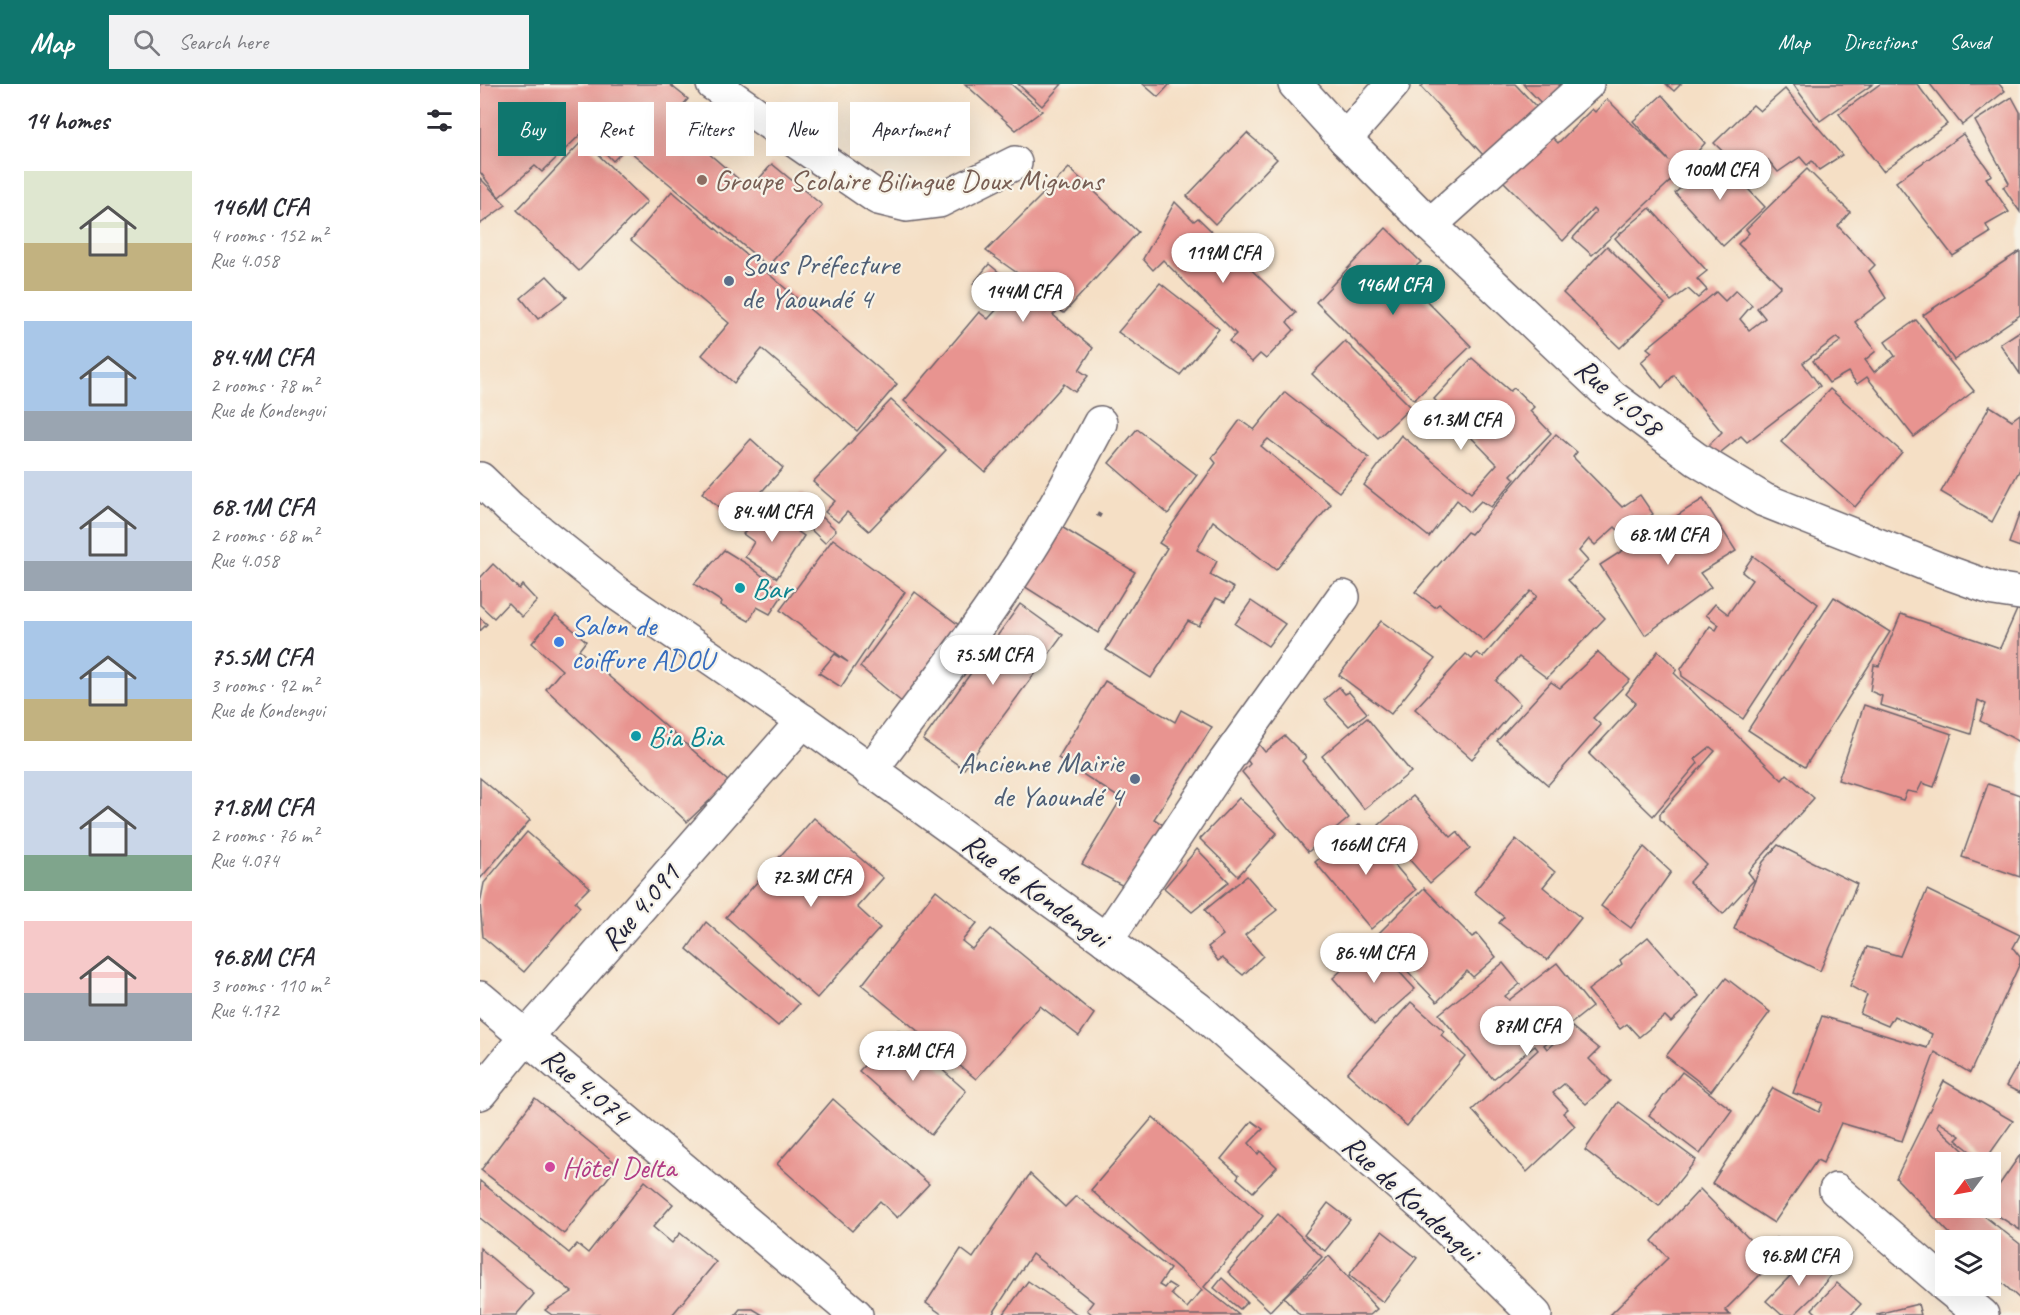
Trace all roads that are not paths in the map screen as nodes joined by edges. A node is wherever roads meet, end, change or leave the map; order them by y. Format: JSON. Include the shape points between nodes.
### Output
{"nodes":[{"id":1,"x":713,"y":84,"type":"edge"},
{"id":2,"x":1295,"y":84,"type":"edge"},
{"id":3,"x":1393,"y":84,"type":"edge"},
{"id":4,"x":1587,"y":84,"type":"edge"},
{"id":5,"x":1345,"y":139,"type":"junction"},
{"id":6,"x":1015,"y":163,"type":"dead end"},
{"id":7,"x":1430,"y":225,"type":"junction"},
{"id":8,"x":1100,"y":423,"type":"dead end"},
{"id":9,"x":480,"y":479,"type":"edge"},
{"id":10,"x":2020,"y":592,"type":"edge"},
{"id":11,"x":1343,"y":597,"type":"dead end"},
{"id":12,"x":803,"y":721,"type":"junction"},
{"id":13,"x":870,"y":771,"type":"junction"},
{"id":14,"x":1106,"y":940,"type":"junction"},
{"id":15,"x":480,"y":998,"type":"edge"},
{"id":16,"x":526,"y":1036,"type":"junction"},
{"id":17,"x":480,"y":1093,"type":"edge"},
{"id":18,"x":1836,"y":1190,"type":"dead end"},
{"id":19,"x":1935,"y":1276,"type":"edge"},
{"id":20,"x":1959,"y":1296,"type":"edge"},
{"id":21,"x":856,"y":1315,"type":"edge"},
{"id":22,"x":1535,"y":1315,"type":"edge"},
{"id":23,"x":1982,"y":1315,"type":"edge"}],
"edges":[{"from":1,"to":6,"type":"street","via":[[878,198],[907,205],[939,201]]},
{"from":2,"to":5,"type":"street","name":"Rue 4.058"},
{"from":3,"to":5,"type":"street"},
{"from":4,"to":7,"type":"street"},
{"from":5,"to":7,"type":"street","name":"Rue 4.058"},
{"from":7,"to":10,"type":"street","name":"Rue 4.058","via":[[1612,396],[1696,459],[1764,500],[1941,570],[1994,588]]},
{"from":8,"to":13,"type":"street","via":[[1016,572]]},
{"from":9,"to":12,"type":"street","name":"Rue de Kondengui","via":[[615,592]]},
{"from":11,"to":14,"type":"street","via":[[1225,762]]},
{"from":12,"to":13,"type":"street","name":"Rue de Kondengui"},
{"from":12,"to":16,"type":"street","name":"Rue 4.091"},
{"from":13,"to":14,"type":"street","name":"Rue de Kondengui"},
{"from":14,"to":22,"type":"street","name":"Rue de Kondengui","via":[[1198,1009],[1418,1201]]},
{"from":15,"to":16,"type":"street","name":"Rue 4.074"},
{"from":16,"to":17,"type":"street","name":"Rue 4.091"},
{"from":16,"to":21,"type":"street","name":"Rue 4.074"},
{"from":18,"to":19,"type":"street"},
{"from":20,"to":23,"type":"street"}]}
